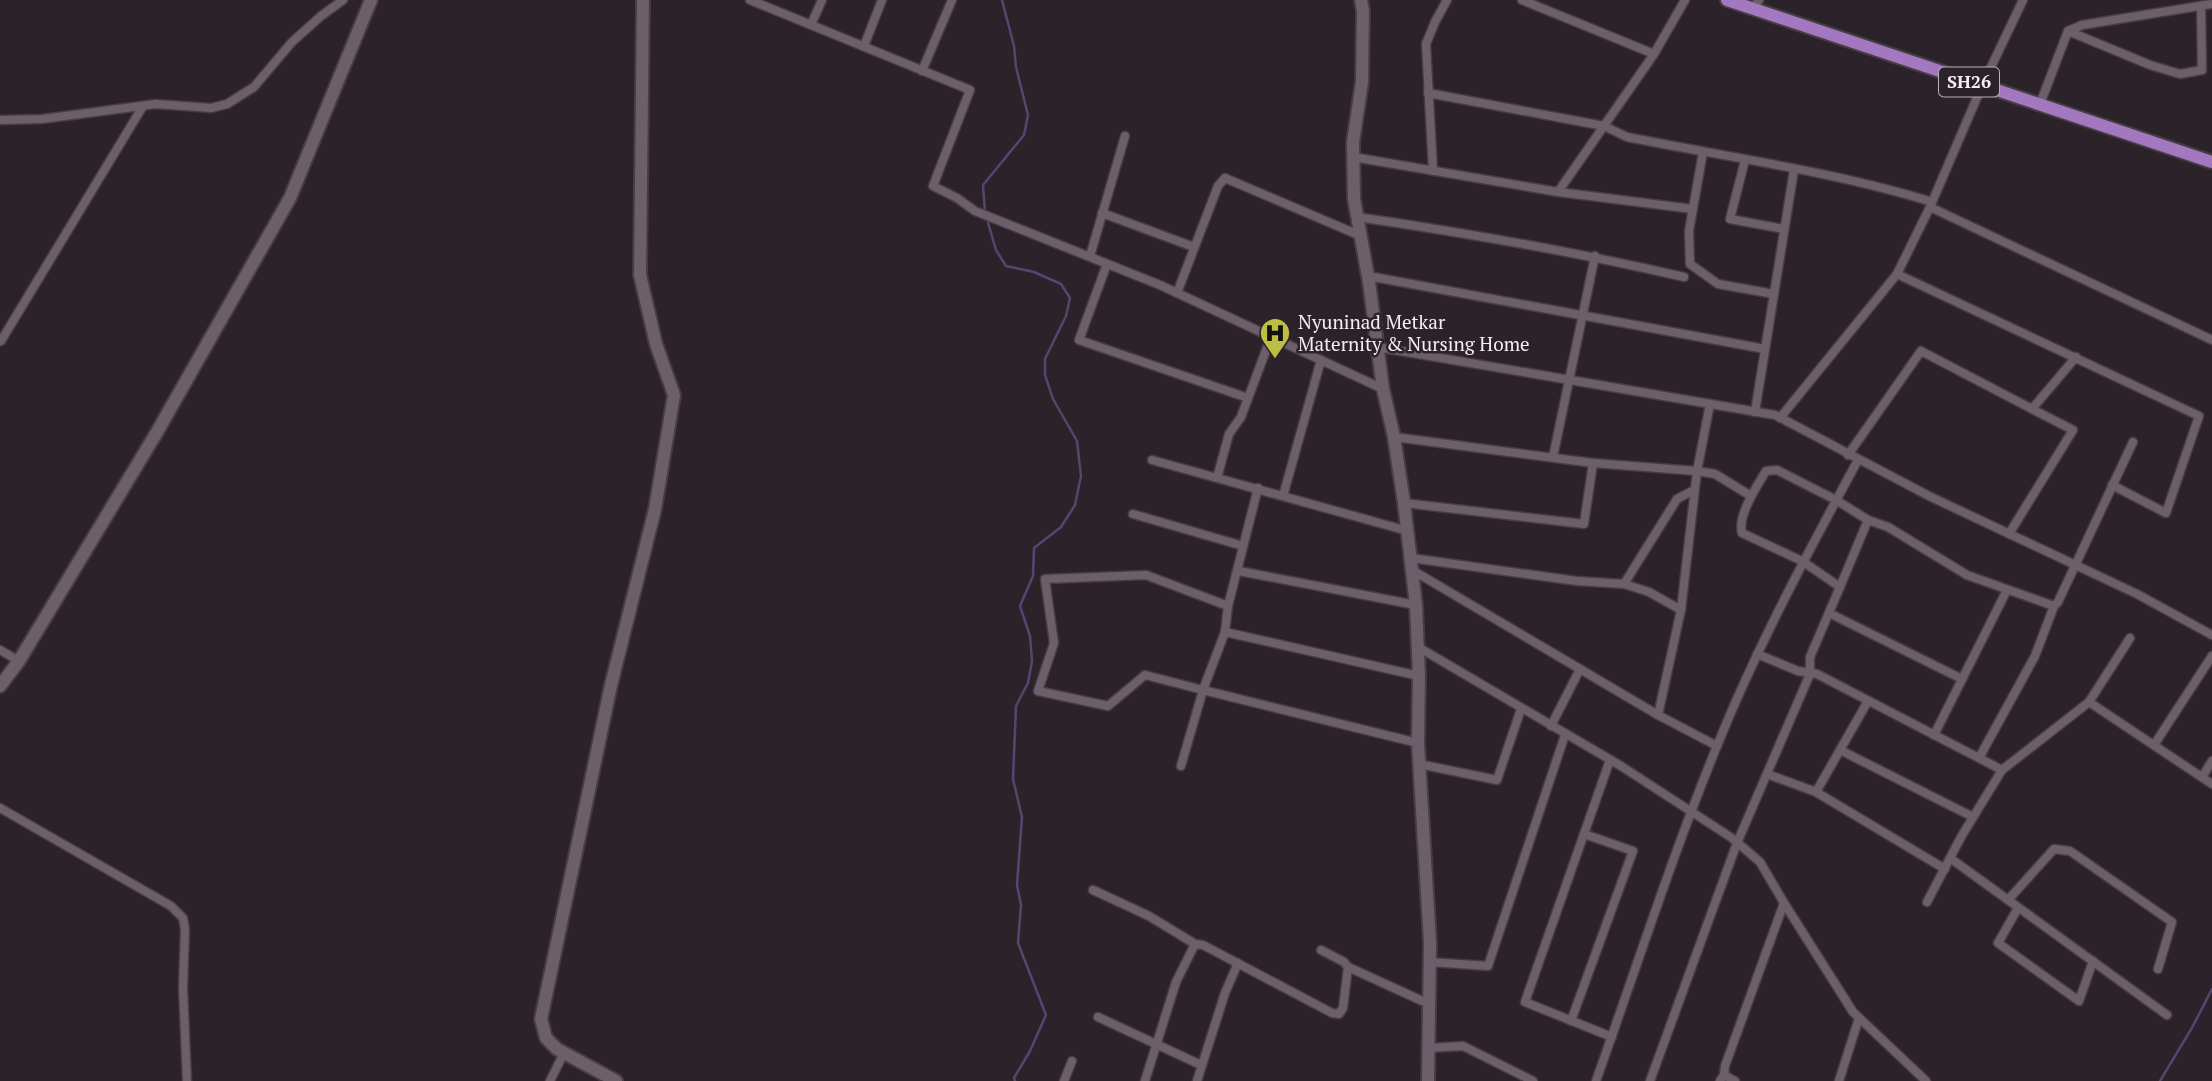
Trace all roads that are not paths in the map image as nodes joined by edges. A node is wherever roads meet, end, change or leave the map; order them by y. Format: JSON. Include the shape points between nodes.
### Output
{"nodes":[{"id":1,"x":343,"y":0,"type":"edge"},
{"id":2,"x":371,"y":0,"type":"edge"},
{"id":3,"x":643,"y":0,"type":"edge"},
{"id":4,"x":750,"y":0,"type":"edge"},
{"id":5,"x":822,"y":0,"type":"edge"},
{"id":6,"x":882,"y":0,"type":"edge"},
{"id":7,"x":951,"y":0,"type":"edge"},
{"id":8,"x":1361,"y":0,"type":"edge"},
{"id":9,"x":1447,"y":0,"type":"edge"},
{"id":10,"x":1522,"y":0,"type":"edge"},
{"id":11,"x":1685,"y":0,"type":"edge"},
{"id":12,"x":1727,"y":0,"type":"edge"},
{"id":13,"x":2023,"y":0,"type":"edge"},
{"id":14,"x":762,"y":2,"type":"edge"},
{"id":15,"x":1756,"y":4,"type":"edge"},
{"id":16,"x":2212,"y":4,"type":"edge"},
{"id":17,"x":2201,"y":6,"type":"junction"},
{"id":18,"x":811,"y":25,"type":"junction"},
{"id":19,"x":2068,"y":31,"type":"junction"},
{"id":20,"x":864,"y":46,"type":"junction"},
{"id":21,"x":1654,"y":54,"type":"junction"},
{"id":22,"x":922,"y":71,"type":"junction"},
{"id":23,"x":1982,"y":86,"type":"junction"},
{"id":24,"x":1428,"y":93,"type":"junction"},
{"id":25,"x":2040,"y":104,"type":"junction"},
{"id":26,"x":143,"y":106,"type":"junction"},
{"id":27,"x":0,"y":120,"type":"edge"},
{"id":28,"x":1604,"y":126,"type":"junction"},
{"id":29,"x":1125,"y":136,"type":"dead end"},
{"id":30,"x":1703,"y":152,"type":"junction"},
{"id":31,"x":1353,"y":157,"type":"junction"},
{"id":32,"x":1745,"y":160,"type":"junction"},
{"id":33,"x":2212,"y":162,"type":"edge"},
{"id":34,"x":1794,"y":170,"type":"junction"},
{"id":35,"x":1433,"y":171,"type":"junction"},
{"id":36,"x":1558,"y":192,"type":"junction"},
{"id":37,"x":1931,"y":205,"type":"junction"},
{"id":38,"x":1693,"y":209,"type":"junction"},
{"id":39,"x":1102,"y":213,"type":"junction"},
{"id":40,"x":1357,"y":217,"type":"junction"},
{"id":41,"x":1784,"y":229,"type":"junction"},
{"id":42,"x":1361,"y":236,"type":"junction"},
{"id":43,"x":1194,"y":247,"type":"junction"},
{"id":44,"x":1595,"y":256,"type":"junction"},
{"id":45,"x":1090,"y":257,"type":"junction"},
{"id":46,"x":1107,"y":264,"type":"junction"},
{"id":47,"x":1897,"y":274,"type":"junction"},
{"id":48,"x":1368,"y":276,"type":"junction"},
{"id":49,"x":1684,"y":277,"type":"dead end"},
{"id":50,"x":1177,"y":293,"type":"junction"},
{"id":51,"x":1774,"y":294,"type":"junction"},
{"id":52,"x":1582,"y":316,"type":"junction"},
{"id":53,"x":1271,"y":337,"type":"junction"},
{"id":54,"x":2212,"y":340,"type":"edge"},
{"id":55,"x":1,"y":341,"type":"edge"},
{"id":56,"x":1377,"y":346,"type":"junction"},
{"id":57,"x":1765,"y":349,"type":"junction"},
{"id":58,"x":2076,"y":357,"type":"junction"},
{"id":59,"x":1321,"y":359,"type":"junction"},
{"id":60,"x":1569,"y":379,"type":"junction"},
{"id":61,"x":1383,"y":388,"type":"junction"},
{"id":62,"x":1248,"y":398,"type":"junction"},
{"id":63,"x":1710,"y":404,"type":"junction"},
{"id":64,"x":2032,"y":409,"type":"junction"},
{"id":65,"x":1755,"y":412,"type":"junction"},
{"id":66,"x":1780,"y":418,"type":"junction"},
{"id":67,"x":1394,"y":437,"type":"junction"},
{"id":68,"x":2133,"y":442,"type":"dead end"},
{"id":69,"x":1848,"y":454,"type":"junction"},
{"id":70,"x":1553,"y":457,"type":"junction"},
{"id":71,"x":1152,"y":460,"type":"dead end"},
{"id":72,"x":1858,"y":460,"type":"junction"},
{"id":73,"x":1593,"y":463,"type":"junction"},
{"id":74,"x":1696,"y":471,"type":"junction"},
{"id":75,"x":1217,"y":478,"type":"junction"},
{"id":76,"x":2112,"y":485,"type":"junction"},
{"id":77,"x":1258,"y":488,"type":"junction"},
{"id":78,"x":1694,"y":489,"type":"junction"},
{"id":79,"x":1283,"y":496,"type":"junction"},
{"id":80,"x":1751,"y":496,"type":"junction"},
{"id":81,"x":1836,"y":500,"type":"junction"},
{"id":82,"x":1404,"y":503,"type":"junction"},
{"id":83,"x":1133,"y":514,"type":"dead end"},
{"id":84,"x":1868,"y":520,"type":"junction"},
{"id":85,"x":1408,"y":531,"type":"junction"},
{"id":86,"x":2008,"y":534,"type":"junction"},
{"id":87,"x":1243,"y":546,"type":"junction"},
{"id":88,"x":1802,"y":561,"type":"junction"},
{"id":89,"x":1412,"y":564,"type":"junction"},
{"id":90,"x":2074,"y":565,"type":"junction"},
{"id":91,"x":1239,"y":571,"type":"junction"},
{"id":92,"x":1624,"y":584,"type":"junction"},
{"id":93,"x":1840,"y":587,"type":"junction"},
{"id":94,"x":2007,"y":590,"type":"junction"},
{"id":95,"x":1416,"y":605,"type":"junction"},
{"id":96,"x":1228,"y":606,"type":"junction"},
{"id":97,"x":2054,"y":606,"type":"junction"},
{"id":98,"x":1681,"y":610,"type":"junction"},
{"id":99,"x":1829,"y":613,"type":"junction"},
{"id":100,"x":1224,"y":632,"type":"junction"},
{"id":101,"x":2212,"y":635,"type":"edge"},
{"id":102,"x":2130,"y":638,"type":"dead end"},
{"id":103,"x":1418,"y":647,"type":"junction"},
{"id":104,"x":0,"y":650,"type":"edge"},
{"id":105,"x":1757,"y":654,"type":"junction"},
{"id":106,"x":2212,"y":656,"type":"edge"},
{"id":107,"x":19,"y":662,"type":"junction"},
{"id":108,"x":1580,"y":669,"type":"junction"},
{"id":109,"x":1810,"y":674,"type":"junction"},
{"id":110,"x":1419,"y":676,"type":"junction"},
{"id":111,"x":1962,"y":679,"type":"junction"},
{"id":112,"x":0,"y":686,"type":"edge"},
{"id":113,"x":1203,"y":690,"type":"junction"},
{"id":114,"x":1868,"y":701,"type":"junction"},
{"id":115,"x":2089,"y":702,"type":"junction"},
{"id":116,"x":1521,"y":709,"type":"junction"},
{"id":117,"x":1658,"y":715,"type":"junction"},
{"id":118,"x":1551,"y":726,"type":"junction"},
{"id":119,"x":1565,"y":735,"type":"junction"},
{"id":120,"x":1934,"y":735,"type":"junction"},
{"id":121,"x":1418,"y":743,"type":"junction"},
{"id":122,"x":2154,"y":745,"type":"junction"},
{"id":123,"x":1717,"y":746,"type":"junction"},
{"id":124,"x":1840,"y":750,"type":"junction"},
{"id":125,"x":1979,"y":758,"type":"junction"},
{"id":126,"x":1610,"y":760,"type":"junction"},
{"id":127,"x":2212,"y":761,"type":"edge"},
{"id":128,"x":1419,"y":764,"type":"junction"},
{"id":129,"x":1181,"y":765,"type":"dead end"},
{"id":130,"x":2002,"y":770,"type":"junction"},
{"id":131,"x":1767,"y":774,"type":"junction"},
{"id":132,"x":2202,"y":777,"type":"junction"},
{"id":133,"x":2212,"y":784,"type":"edge"},
{"id":134,"x":1816,"y":792,"type":"junction"},
{"id":135,"x":0,"y":808,"type":"edge"},
{"id":136,"x":1692,"y":812,"type":"junction"},
{"id":137,"x":1973,"y":817,"type":"junction"},
{"id":138,"x":1584,"y":834,"type":"junction"},
{"id":139,"x":1737,"y":843,"type":"junction"},
{"id":140,"x":1950,"y":858,"type":"junction"},
{"id":141,"x":1945,"y":869,"type":"junction"},
{"id":142,"x":1093,"y":890,"type":"dead end"},
{"id":143,"x":2008,"y":900,"type":"junction"},
{"id":144,"x":1927,"y":902,"type":"dead end"},
{"id":145,"x":1784,"y":903,"type":"junction"},
{"id":146,"x":2018,"y":908,"type":"junction"},
{"id":147,"x":1195,"y":944,"type":"junction"},
{"id":148,"x":1321,"y":950,"type":"dead end"},
{"id":149,"x":1429,"y":961,"type":"junction"},
{"id":150,"x":2093,"y":961,"type":"junction"},
{"id":151,"x":1238,"y":963,"type":"junction"},
{"id":152,"x":1349,"y":967,"type":"junction"},
{"id":153,"x":2158,"y":969,"type":"dead end"},
{"id":154,"x":1429,"y":1004,"type":"junction"},
{"id":155,"x":2167,"y":1015,"type":"dead end"},
{"id":156,"x":1098,"y":1017,"type":"dead end"},
{"id":157,"x":1859,"y":1018,"type":"junction"},
{"id":158,"x":1571,"y":1021,"type":"junction"},
{"id":159,"x":1612,"y":1037,"type":"junction"},
{"id":160,"x":1155,"y":1045,"type":"junction"},
{"id":161,"x":1428,"y":1048,"type":"junction"},
{"id":162,"x":564,"y":1053,"type":"junction"},
{"id":163,"x":1072,"y":1061,"type":"dead end"},
{"id":164,"x":1201,"y":1065,"type":"junction"},
{"id":165,"x":1722,"y":1078,"type":"edge"},
{"id":166,"x":187,"y":1081,"type":"edge"},
{"id":167,"x":550,"y":1081,"type":"edge"},
{"id":168,"x":616,"y":1081,"type":"edge"},
{"id":169,"x":1064,"y":1081,"type":"edge"},
{"id":170,"x":1145,"y":1081,"type":"edge"},
{"id":171,"x":1197,"y":1081,"type":"edge"},
{"id":172,"x":1428,"y":1081,"type":"edge"},
{"id":173,"x":1533,"y":1081,"type":"edge"},
{"id":174,"x":1596,"y":1081,"type":"edge"},
{"id":175,"x":1650,"y":1081,"type":"edge"},
{"id":176,"x":1735,"y":1081,"type":"edge"},
{"id":177,"x":1839,"y":1081,"type":"edge"},
{"id":178,"x":1926,"y":1081,"type":"edge"}],
"edges":[{"from":1,"to":26,"type":"street","via":[[292,42],[254,87],[227,104],[211,108]]},
{"from":2,"to":107,"type":"main road","via":[[290,198]]},
{"from":3,"to":162,"type":"main road","via":[[640,275],[674,395],[655,509],[611,684],[541,1018],[546,1038]]},
{"from":4,"to":14,"type":"street"},
{"from":5,"to":18,"type":"street"},
{"from":6,"to":20,"type":"street"},
{"from":7,"to":22,"type":"street"},
{"from":8,"to":31,"type":"main road","via":[[1362,82]]},
{"from":9,"to":24,"type":"street","via":[[1426,44]]},
{"from":10,"to":21,"type":"street"},
{"from":11,"to":21,"type":"street"},
{"from":12,"to":15,"type":"main road","number":"SH26"},
{"from":13,"to":23,"type":"street"},
{"from":14,"to":18,"type":"street"},
{"from":15,"to":23,"type":"main road","number":"SH26"},
{"from":16,"to":17,"type":"street"},
{"from":17,"to":19,"type":"street"},
{"from":17,"to":19,"type":"street","via":[[2202,70],[2180,74]]},
{"from":18,"to":20,"type":"street"},
{"from":19,"to":25,"type":"street"},
{"from":20,"to":22,"type":"street"},
{"from":21,"to":28,"type":"street"},
{"from":22,"to":45,"type":"street","via":[[970,90],[933,186],[975,211]]},
{"from":23,"to":25,"type":"main road","number":"SH26"},
{"from":23,"to":37,"type":"street"},
{"from":24,"to":28,"type":"street"},
{"from":24,"to":35,"type":"street"},
{"from":25,"to":33,"type":"main road","number":"SH26"},
{"from":26,"to":27,"type":"street"},
{"from":26,"to":55,"type":"street"},
{"from":28,"to":30,"type":"street","via":[[1627,137]]},
{"from":28,"to":36,"type":"street"},
{"from":29,"to":39,"type":"street"},
{"from":30,"to":32,"type":"street"},
{"from":30,"to":38,"type":"street"},
{"from":31,"to":35,"type":"street"},
{"from":31,"to":40,"type":"main road"},
{"from":32,"to":34,"type":"street"},
{"from":32,"to":41,"type":"street","via":[[1730,219]]},
{"from":34,"to":37,"type":"street","via":[[1889,190]]},
{"from":34,"to":41,"type":"street"},
{"from":35,"to":36,"type":"street"},
{"from":36,"to":38,"type":"street"},
{"from":37,"to":47,"type":"street"},
{"from":37,"to":54,"type":"street"},
{"from":38,"to":51,"type":"street","via":[[1690,264],[1718,284]]},
{"from":39,"to":43,"type":"street"},
{"from":39,"to":45,"type":"street"},
{"from":40,"to":42,"type":"main road"},
{"from":40,"to":44,"type":"street"},
{"from":41,"to":51,"type":"street"},
{"from":42,"to":43,"type":"street","via":[[1225,178]]},
{"from":42,"to":48,"type":"main road"},
{"from":43,"to":50,"type":"street"},
{"from":44,"to":49,"type":"street"},
{"from":44,"to":52,"type":"street"},
{"from":45,"to":46,"type":"street"},
{"from":46,"to":50,"type":"street"},
{"from":46,"to":62,"type":"street","via":[[1079,340]]},
{"from":47,"to":58,"type":"street"},
{"from":47,"to":66,"type":"street"},
{"from":48,"to":52,"type":"street"},
{"from":48,"to":56,"type":"main road"},
{"from":50,"to":53,"type":"street"},
{"from":51,"to":57,"type":"street"},
{"from":52,"to":57,"type":"street"},
{"from":52,"to":60,"type":"street"},
{"from":53,"to":59,"type":"street"},
{"from":53,"to":62,"type":"street"},
{"from":56,"to":60,"type":"street"},
{"from":56,"to":61,"type":"main road"},
{"from":57,"to":65,"type":"street"},
{"from":58,"to":64,"type":"street"},
{"from":58,"to":76,"type":"street","via":[[2199,416],[2166,513]]},
{"from":59,"to":61,"type":"street"},
{"from":59,"to":79,"type":"street"},
{"from":60,"to":63,"type":"street"},
{"from":60,"to":70,"type":"street"},
{"from":61,"to":67,"type":"main road"},
{"from":62,"to":75,"type":"street","via":[[1229,434]]},
{"from":63,"to":65,"type":"street"},
{"from":63,"to":74,"type":"street"},
{"from":64,"to":69,"type":"street","via":[[1921,351]]},
{"from":64,"to":86,"type":"street","via":[[2073,429]]},
{"from":65,"to":66,"type":"street"},
{"from":66,"to":69,"type":"street"},
{"from":67,"to":70,"type":"street"},
{"from":67,"to":82,"type":"main road"},
{"from":68,"to":76,"type":"street"},
{"from":69,"to":72,"type":"street"},
{"from":70,"to":73,"type":"street"},
{"from":71,"to":75,"type":"street"},
{"from":72,"to":81,"type":"street"},
{"from":72,"to":86,"type":"street"},
{"from":73,"to":74,"type":"street"},
{"from":73,"to":82,"type":"street","via":[[1584,524]]},
{"from":74,"to":78,"type":"street"},
{"from":74,"to":80,"type":"street","via":[[1715,474]]},
{"from":75,"to":77,"type":"street"},
{"from":76,"to":90,"type":"street"},
{"from":77,"to":79,"type":"street"},
{"from":77,"to":87,"type":"street"},
{"from":78,"to":92,"type":"street","via":[[1677,499]]},
{"from":78,"to":98,"type":"street"},
{"from":79,"to":85,"type":"street"},
{"from":80,"to":81,"type":"street","via":[[1766,471],[1777,470]]},
{"from":80,"to":88,"type":"street","via":[[1742,533]]},
{"from":81,"to":84,"type":"street"},
{"from":81,"to":88,"type":"street"},
{"from":82,"to":85,"type":"main road"},
{"from":83,"to":87,"type":"street"},
{"from":84,"to":93,"type":"street"},
{"from":84,"to":94,"type":"street","via":[[1888,527],[1967,575]]},
{"from":85,"to":89,"type":"main road"},
{"from":86,"to":90,"type":"street"},
{"from":87,"to":91,"type":"street"},
{"from":88,"to":93,"type":"street"},
{"from":88,"to":105,"type":"street"},
{"from":89,"to":92,"type":"street"},
{"from":89,"to":95,"type":"main road"},
{"from":89,"to":108,"type":"street"},
{"from":90,"to":97,"type":"street"},
{"from":90,"to":101,"type":"street"},
{"from":91,"to":95,"type":"street"},
{"from":91,"to":96,"type":"street"},
{"from":92,"to":98,"type":"street"},
{"from":93,"to":99,"type":"street"},
{"from":94,"to":97,"type":"street"},
{"from":94,"to":111,"type":"street"},
{"from":95,"to":103,"type":"main road"},
{"from":96,"to":100,"type":"street"},
{"from":96,"to":113,"type":"street","via":[[1146,575],[1045,579],[1054,643],[1038,691],[1108,706],[1145,675]]},
{"from":97,"to":125,"type":"street","via":[[2035,656]]},
{"from":98,"to":117,"type":"street"},
{"from":99,"to":109,"type":"street","via":[[1810,657]]},
{"from":99,"to":111,"type":"street"},
{"from":100,"to":110,"type":"street"},
{"from":100,"to":113,"type":"street"},
{"from":102,"to":115,"type":"street"},
{"from":103,"to":110,"type":"main road"},
{"from":103,"to":116,"type":"street"},
{"from":104,"to":107,"type":"street"},
{"from":105,"to":109,"type":"street"},
{"from":105,"to":123,"type":"street"},
{"from":106,"to":122,"type":"street"},
{"from":107,"to":112,"type":"main road"},
{"from":108,"to":117,"type":"street"},
{"from":108,"to":118,"type":"street"},
{"from":109,"to":114,"type":"street"},
{"from":109,"to":131,"type":"street"},
{"from":110,"to":121,"type":"main road"},
{"from":111,"to":120,"type":"street"},
{"from":113,"to":121,"type":"street"},
{"from":113,"to":129,"type":"street"},
{"from":114,"to":120,"type":"street"},
{"from":114,"to":124,"type":"street"},
{"from":115,"to":122,"type":"street"},
{"from":115,"to":130,"type":"street"},
{"from":116,"to":118,"type":"street"},
{"from":116,"to":128,"type":"street","via":[[1497,780]]},
{"from":117,"to":123,"type":"street"},
{"from":118,"to":119,"type":"street"},
{"from":119,"to":126,"type":"street"},
{"from":119,"to":149,"type":"street","via":[[1488,966]]},
{"from":120,"to":125,"type":"street"},
{"from":121,"to":128,"type":"main road"},
{"from":122,"to":132,"type":"street"},
{"from":123,"to":136,"type":"street"},
{"from":124,"to":134,"type":"street"},
{"from":124,"to":137,"type":"street"},
{"from":125,"to":130,"type":"street"},
{"from":126,"to":136,"type":"street"},
{"from":126,"to":138,"type":"street"},
{"from":127,"to":132,"type":"street"},
{"from":128,"to":149,"type":"main road"},
{"from":130,"to":137,"type":"street"},
{"from":131,"to":134,"type":"street"},
{"from":131,"to":139,"type":"street"},
{"from":132,"to":133,"type":"street"},
{"from":134,"to":141,"type":"street"},
{"from":135,"to":166,"type":"street","via":[[171,906],[183,918]]},
{"from":136,"to":139,"type":"street"},
{"from":136,"to":159,"type":"street"},
{"from":137,"to":140,"type":"street"},
{"from":138,"to":158,"type":"street","via":[[1525,1002]]},
{"from":138,"to":158,"type":"street","via":[[1633,851]]},
{"from":139,"to":145,"type":"street","via":[[1760,862]]},
{"from":139,"to":175,"type":"street"},
{"from":140,"to":141,"type":"street"},
{"from":140,"to":143,"type":"street"},
{"from":141,"to":144,"type":"street"},
{"from":142,"to":147,"type":"street"},
{"from":143,"to":146,"type":"street"},
{"from":143,"to":153,"type":"street","via":[[2054,849],[2070,851],[2172,922]]},
{"from":145,"to":157,"type":"street"},
{"from":145,"to":165,"type":"street"},
{"from":146,"to":150,"type":"street"},
{"from":146,"to":150,"type":"street","via":[[1998,943],[2079,1001]]},
{"from":147,"to":151,"type":"street"},
{"from":147,"to":160,"type":"street","via":[[1176,982]]},
{"from":148,"to":152,"type":"street"},
{"from":149,"to":154,"type":"main road"},
{"from":150,"to":155,"type":"street"},
{"from":151,"to":152,"type":"street","via":[[1339,1014]]},
{"from":151,"to":164,"type":"street"},
{"from":152,"to":154,"type":"street"},
{"from":154,"to":161,"type":"main road"},
{"from":156,"to":160,"type":"street"},
{"from":157,"to":177,"type":"street"},
{"from":157,"to":178,"type":"street"},
{"from":158,"to":159,"type":"street"},
{"from":159,"to":174,"type":"street"},
{"from":160,"to":164,"type":"street"},
{"from":160,"to":170,"type":"street"},
{"from":161,"to":172,"type":"main road"},
{"from":161,"to":173,"type":"street","via":[[1463,1046]]},
{"from":162,"to":167,"type":"street"},
{"from":162,"to":168,"type":"main road"},
{"from":163,"to":169,"type":"street"},
{"from":164,"to":171,"type":"street"},
{"from":165,"to":176,"type":"street"}]}
